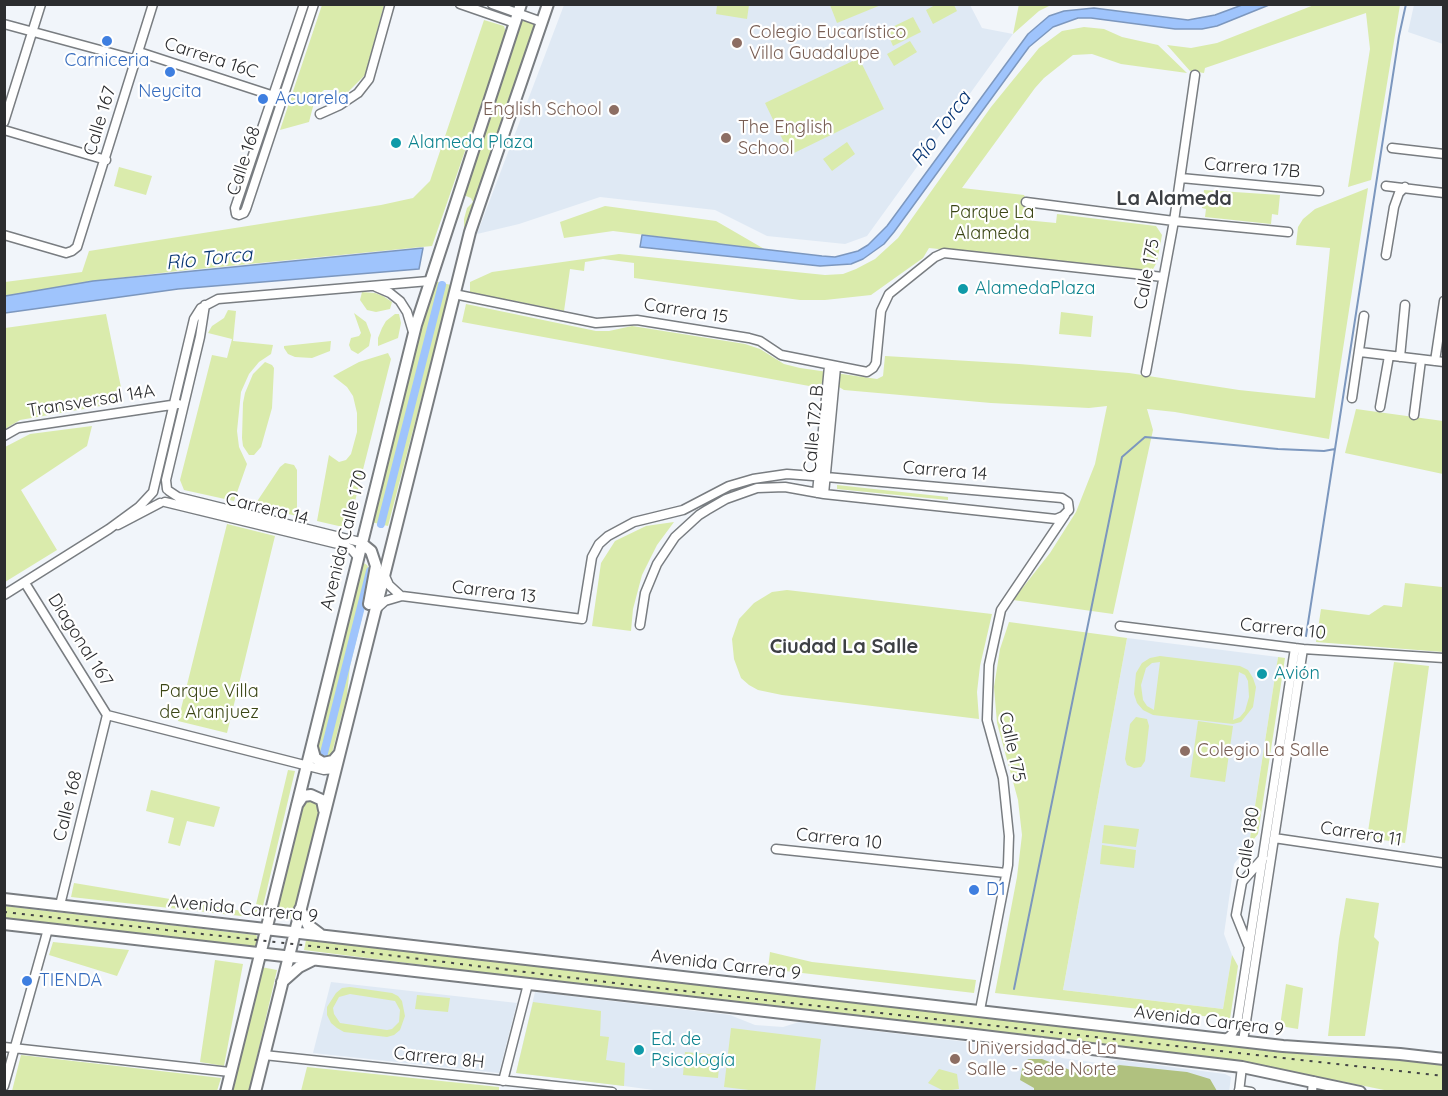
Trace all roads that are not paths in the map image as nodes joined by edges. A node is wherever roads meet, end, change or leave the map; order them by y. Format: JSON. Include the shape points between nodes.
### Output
{"nodes":[{"id":1,"x":41,"y":4,"type":"edge"},
{"id":2,"x":153,"y":4,"type":"edge"},
{"id":3,"x":304,"y":4,"type":"edge"},
{"id":4,"x":314,"y":4,"type":"edge"},
{"id":5,"x":390,"y":4,"type":"edge"},
{"id":6,"x":460,"y":4,"type":"edge"},
{"id":7,"x":492,"y":4,"type":"edge"},
{"id":8,"x":549,"y":4,"type":"edge"},
{"id":9,"x":518,"y":14,"type":"edge"},
{"id":10,"x":542,"y":22,"type":"junction"},
{"id":11,"x":4,"y":24,"type":"edge"},
{"id":12,"x":33,"y":32,"type":"junction"},
{"id":13,"x":138,"y":56,"type":"junction"},
{"id":14,"x":1195,"y":75,"type":"dead end"},
{"id":15,"x":274,"y":96,"type":"junction"},
{"id":16,"x":320,"y":114,"type":"dead end"},
{"id":17,"x":4,"y":122,"type":"edge"},
{"id":18,"x":4,"y":130,"type":"edge"},
{"id":19,"x":1392,"y":148,"type":"dead end"},
{"id":20,"x":1443,"y":154,"type":"edge"},
{"id":21,"x":105,"y":160,"type":"junction"},
{"id":22,"x":1181,"y":177,"type":"junction"},
{"id":23,"x":1386,"y":186,"type":"dead end"},
{"id":24,"x":1405,"y":187,"type":"junction"},
{"id":25,"x":1319,"y":191,"type":"dead end"},
{"id":26,"x":1443,"y":192,"type":"edge"},
{"id":27,"x":1026,"y":202,"type":"dead end"},
{"id":28,"x":1174,"y":221,"type":"junction"},
{"id":29,"x":1288,"y":232,"type":"dead end"},
{"id":30,"x":4,"y":235,"type":"edge"},
{"id":31,"x":1386,"y":255,"type":"dead end"},
{"id":32,"x":1163,"y":277,"type":"junction"},
{"id":33,"x":429,"y":280,"type":"junction"},
{"id":34,"x":366,"y":285,"type":"junction"},
{"id":35,"x":454,"y":294,"type":"junction"},
{"id":36,"x":1443,"y":302,"type":"edge"},
{"id":37,"x":1405,"y":305,"type":"dead end"},
{"id":38,"x":1364,"y":316,"type":"dead end"},
{"id":39,"x":413,"y":335,"type":"junction"},
{"id":40,"x":1360,"y":352,"type":"junction"},
{"id":41,"x":1389,"y":356,"type":"junction"},
{"id":42,"x":1400,"y":357,"type":"junction"},
{"id":43,"x":1421,"y":360,"type":"junction"},
{"id":44,"x":1439,"y":361,"type":"edge"},
{"id":45,"x":833,"y":366,"type":"junction"},
{"id":46,"x":1146,"y":372,"type":"dead end"},
{"id":47,"x":1352,"y":398,"type":"dead end"},
{"id":48,"x":180,"y":404,"type":"junction"},
{"id":49,"x":1380,"y":407,"type":"dead end"},
{"id":50,"x":1414,"y":415,"type":"dead end"},
{"id":51,"x":4,"y":436,"type":"edge"},
{"id":52,"x":822,"y":477,"type":"junction"},
{"id":53,"x":168,"y":490,"type":"junction"},
{"id":54,"x":153,"y":492,"type":"junction"},
{"id":55,"x":821,"y":493,"type":"junction"},
{"id":56,"x":163,"y":503,"type":"junction"},
{"id":57,"x":683,"y":510,"type":"junction"},
{"id":58,"x":707,"y":510,"type":"junction"},
{"id":59,"x":1069,"y":510,"type":"junction"},
{"id":60,"x":109,"y":529,"type":"junction"},
{"id":61,"x":360,"y":542,"type":"junction"},
{"id":62,"x":357,"y":556,"type":"junction"},
{"id":63,"x":384,"y":574,"type":"junction"},
{"id":64,"x":25,"y":583,"type":"junction"},
{"id":65,"x":4,"y":595,"type":"edge"},
{"id":66,"x":402,"y":596,"type":"junction"},
{"id":67,"x":375,"y":610,"type":"junction"},
{"id":68,"x":640,"y":625,"type":"dead end"},
{"id":69,"x":1120,"y":626,"type":"dead end"},
{"id":70,"x":1299,"y":648,"type":"junction"},
{"id":71,"x":1443,"y":658,"type":"edge"},
{"id":72,"x":360,"y":670,"type":"junction"},
{"id":73,"x":107,"y":715,"type":"junction"},
{"id":74,"x":312,"y":741,"type":"junction"},
{"id":75,"x":339,"y":754,"type":"junction"},
{"id":76,"x":306,"y":766,"type":"junction"},
{"id":77,"x":335,"y":769,"type":"junction"},
{"id":78,"x":294,"y":813,"type":"junction"},
{"id":79,"x":323,"y":817,"type":"junction"},
{"id":80,"x":1274,"y":837,"type":"junction"},
{"id":81,"x":776,"y":849,"type":"dead end"},
{"id":82,"x":1263,"y":857,"type":"junction"},
{"id":83,"x":1443,"y":863,"type":"edge"},
{"id":84,"x":1006,"y":873,"type":"junction"},
{"id":85,"x":4,"y":899,"type":"edge"},
{"id":86,"x":60,"y":905,"type":"junction"},
{"id":87,"x":300,"y":909,"type":"junction"},
{"id":88,"x":4,"y":924,"type":"edge"},
{"id":89,"x":266,"y":928,"type":"junction"},
{"id":90,"x":48,"y":929,"type":"junction"},
{"id":91,"x":294,"y":932,"type":"junction"},
{"id":92,"x":321,"y":934,"type":"junction"},
{"id":93,"x":1249,"y":947,"type":"junction"},
{"id":94,"x":260,"y":953,"type":"junction"},
{"id":95,"x":288,"y":956,"type":"junction"},
{"id":96,"x":315,"y":959,"type":"junction"},
{"id":97,"x":282,"y":982,"type":"junction"},
{"id":98,"x":528,"y":984,"type":"junction"},
{"id":99,"x":980,"y":1010,"type":"junction"},
{"id":100,"x":1226,"y":1039,"type":"junction"},
{"id":101,"x":1243,"y":1041,"type":"junction"},
{"id":102,"x":4,"y":1047,"type":"edge"},
{"id":103,"x":14,"y":1048,"type":"junction"},
{"id":104,"x":264,"y":1055,"type":"junction"},
{"id":105,"x":1443,"y":1059,"type":"edge"},
{"id":106,"x":1242,"y":1067,"type":"junction"},
{"id":107,"x":230,"y":1072,"type":"junction"},
{"id":108,"x":504,"y":1081,"type":"junction"},
{"id":109,"x":4,"y":1086,"type":"edge"},
{"id":110,"x":1313,"y":1087,"type":"edge"},
{"id":111,"x":1239,"y":1091,"type":"edge"},
{"id":112,"x":226,"y":1092,"type":"edge"},
{"id":113,"x":255,"y":1092,"type":"edge"},
{"id":114,"x":612,"y":1092,"type":"edge"},
{"id":115,"x":1251,"y":1092,"type":"edge"},
{"id":116,"x":1360,"y":1092,"type":"edge"}],
"edges":[{"from":1,"to":12,"type":"street"},
{"from":2,"to":13,"type":"street","name":"Calle 167"},
{"from":3,"to":15,"type":"street","name":"Calle 168"},
{"from":4,"to":15,"type":"street","name":"Calle 168","via":[[246,209],[238,215],[236,208]]},
{"from":5,"to":16,"type":"street","via":[[369,79],[358,93]]},
{"from":6,"to":9,"type":"street"},
{"from":7,"to":9,"type":"street"},
{"from":8,"to":10,"type":"main road"},
{"from":9,"to":10,"type":"street"},
{"from":9,"to":33,"type":"main road","name":"Avenida Calle 170"},
{"from":10,"to":35,"type":"main road","via":[[475,215]]},
{"from":11,"to":12,"type":"street","name":"Carrera 16C"},
{"from":12,"to":13,"type":"street","name":"Carrera 16C"},
{"from":12,"to":17,"type":"street"},
{"from":13,"to":15,"type":"street","name":"Carrera 16C"},
{"from":13,"to":21,"type":"street","name":"Calle 167"},
{"from":14,"to":22,"type":"street","name":"Calle 175"},
{"from":18,"to":21,"type":"street"},
{"from":19,"to":20,"type":"street"},
{"from":21,"to":30,"type":"street","name":"Calle 167","via":[[77,247],[72,252]]},
{"from":22,"to":25,"type":"street","name":"Carrera 17B"},
{"from":22,"to":28,"type":"street","name":"Calle 175"},
{"from":23,"to":24,"type":"street"},
{"from":24,"to":26,"type":"street"},
{"from":24,"to":31,"type":"street","via":[[1394,207]]},
{"from":27,"to":28,"type":"street"},
{"from":28,"to":29,"type":"street"},
{"from":28,"to":32,"type":"street","name":"Calle 175"},
{"from":32,"to":45,"type":"street","name":"Carrera 15","via":[[935,256],[884,301],[873,368],[867,372]]},
{"from":32,"to":46,"type":"street","name":"Calle 175"},
{"from":33,"to":34,"type":"street"},
{"from":33,"to":39,"type":"main road","name":"Avenida Calle 170"},
{"from":34,"to":39,"type":"street","via":[[384,290],[399,301],[410,319]]},
{"from":34,"to":48,"type":"street","via":[[218,299],[205,304],[194,319]]},
{"from":35,"to":45,"type":"street","name":"Carrera 15","via":[[596,323],[637,320],[749,338],[781,355]]},
{"from":35,"to":63,"type":"main road"},
{"from":36,"to":44,"type":"street"},
{"from":37,"to":42,"type":"street"},
{"from":38,"to":40,"type":"street"},
{"from":39,"to":61,"type":"main road","name":"Avenida Calle 170"},
{"from":40,"to":41,"type":"street"},
{"from":40,"to":47,"type":"street"},
{"from":41,"to":42,"type":"street"},
{"from":41,"to":49,"type":"street"},
{"from":42,"to":43,"type":"street"},
{"from":43,"to":44,"type":"street"},
{"from":43,"to":50,"type":"street"},
{"from":45,"to":52,"type":"street","name":"Calle 172 B"},
{"from":48,"to":51,"type":"street","name":"Transversal 14A","via":[[18,428]]},
{"from":48,"to":53,"type":"street","via":[[166,480]]},
{"from":48,"to":54,"type":"street"},
{"from":52,"to":55,"type":"street","name":"Calle 172 B"},
{"from":52,"to":57,"type":"street","name":"Carrera 14","via":[[787,474],[753,479],[729,486]]},
{"from":52,"to":59,"type":"street","name":"Carrera 14","via":[[1062,498],[1068,502]]},
{"from":53,"to":54,"type":"street","via":[[159,487]]},
{"from":53,"to":56,"type":"street","via":[[169,497]]},
{"from":53,"to":61,"type":"street","name":"Carrera 14","via":[[178,497]]},
{"from":54,"to":56,"type":"street","via":[[154,500]]},
{"from":54,"to":60,"type":"street"},
{"from":55,"to":58,"type":"street","via":[[785,487],[757,488],[726,498]]},
{"from":55,"to":59,"type":"street","via":[[1056,519]]},
{"from":56,"to":60,"type":"street"},
{"from":56,"to":62,"type":"street","name":"Carrera 14","via":[[342,545]]},
{"from":57,"to":58,"type":"street"},
{"from":57,"to":66,"type":"street","name":"Carrera 13","via":[[626,525],[599,544],[592,557],[582,619]]},
{"from":58,"to":68,"type":"street","via":[[675,537],[657,564],[645,593]]},
{"from":59,"to":84,"type":"street","name":"Calle 175","via":[[1001,610],[989,664],[987,720],[1007,807]]},
{"from":60,"to":64,"type":"street"},
{"from":61,"to":62,"type":"main road","name":"Avenida Calle 170"},
{"from":61,"to":72,"type":"main road","via":[[371,551],[376,572]]},
{"from":62,"to":74,"type":"main road","name":"Avenida Calle 170"},
{"from":63,"to":66,"type":"street","via":[[389,585]]},
{"from":63,"to":67,"type":"main road"},
{"from":64,"to":65,"type":"street"},
{"from":64,"to":73,"type":"street","name":"Diagonal 167"},
{"from":66,"to":67,"type":"street","via":[[385,601]]},
{"from":67,"to":72,"type":"main road"},
{"from":69,"to":70,"type":"street","name":"Carrera 10"},
{"from":70,"to":71,"type":"street","name":"Carrera 10"},
{"from":70,"to":80,"type":"street","name":"Calle 180"},
{"from":70,"to":82,"type":"street","name":"Calle 180"},
{"from":72,"to":75,"type":"main road"},
{"from":73,"to":76,"type":"street"},
{"from":73,"to":86,"type":"street","name":"Calle 168"},
{"from":74,"to":75,"type":"main road","via":[[312,754],[319,761],[328,763]]},
{"from":74,"to":76,"type":"main road","name":"Avenida Calle 170"},
{"from":75,"to":77,"type":"main road"},
{"from":76,"to":77,"type":"street"},
{"from":76,"to":78,"type":"main road","name":"Avenida Calle 170"},
{"from":77,"to":79,"type":"main road"},
{"from":78,"to":79,"type":"main road","via":[[300,799],[311,795],[322,801]]},
{"from":78,"to":89,"type":"main road","name":"Avenida Calle 170"},
{"from":79,"to":87,"type":"main road"},
{"from":80,"to":83,"type":"street","name":"Carrera 11"},
{"from":80,"to":101,"type":"street","name":"Calle 180"},
{"from":81,"to":84,"type":"street","name":"Carrera 10"},
{"from":82,"to":93,"type":"street","name":"Calle 180"},
{"from":82,"to":93,"type":"street","via":[[1242,882],[1236,915]]},
{"from":84,"to":99,"type":"street","name":"Calle 175"},
{"from":85,"to":86,"type":"main road","name":"Avenida Carrera 9"},
{"from":86,"to":89,"type":"main road","name":"Avenida Carrera 9"},
{"from":87,"to":91,"type":"main road"},
{"from":87,"to":92,"type":"main road","via":[[308,925]]},
{"from":88,"to":90,"type":"main road"},
{"from":89,"to":91,"type":"main road","name":"Avenida Carrera 9"},
{"from":89,"to":94,"type":"main road","name":"Avenida Calle 170"},
{"from":90,"to":94,"type":"main road"},
{"from":90,"to":103,"type":"street"},
{"from":91,"to":92,"type":"main road","name":"Avenida Carrera 9"},
{"from":91,"to":95,"type":"main road"},
{"from":92,"to":99,"type":"main road","name":"Avenida Carrera 9"},
{"from":93,"to":100,"type":"street","name":"Calle 180","via":[[1238,1024]]},
{"from":94,"to":95,"type":"main road"},
{"from":94,"to":107,"type":"main road","name":"Avenida Calle 170"},
{"from":95,"to":96,"type":"main road"},
{"from":95,"to":97,"type":"main road"},
{"from":96,"to":97,"type":"main road"},
{"from":96,"to":98,"type":"main road"},
{"from":97,"to":104,"type":"main road"},
{"from":98,"to":106,"type":"main road"},
{"from":98,"to":108,"type":"street"},
{"from":99,"to":100,"type":"main road","name":"Avenida Carrera 9"},
{"from":100,"to":101,"type":"main road","name":"Avenida Carrera 9"},
{"from":101,"to":105,"type":"main road","name":"Avenida Carrera 9"},
{"from":102,"to":103,"type":"street"},
{"from":103,"to":107,"type":"street"},
{"from":103,"to":109,"type":"street"},
{"from":104,"to":108,"type":"street","name":"Carrera 8H"},
{"from":104,"to":113,"type":"main road"},
{"from":106,"to":110,"type":"main road"},
{"from":106,"to":111,"type":"street"},
{"from":107,"to":112,"type":"main road","name":"Avenida Calle 170"},
{"from":108,"to":114,"type":"street","name":"Carrera 8H"},
{"from":110,"to":116,"type":"main road"},
{"from":111,"to":115,"type":"street"}]}
